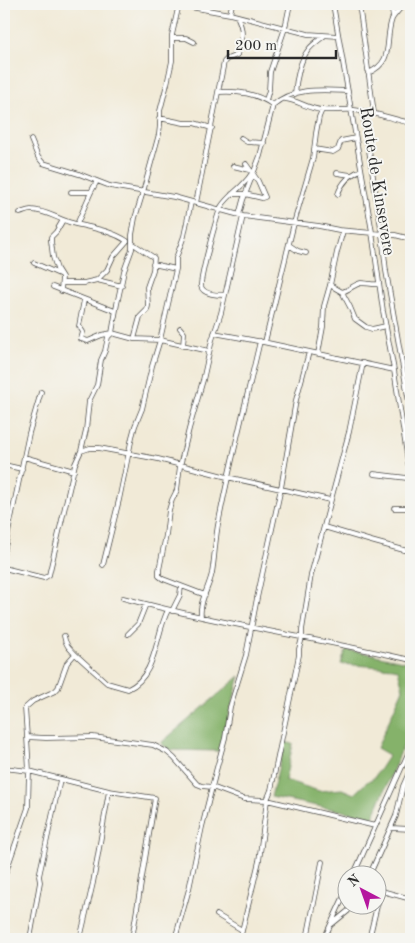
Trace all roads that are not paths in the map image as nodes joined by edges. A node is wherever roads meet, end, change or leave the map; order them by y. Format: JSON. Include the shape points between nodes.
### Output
{"nodes":[{"id":1,"x":179,"y":4,"type":"edge"},
{"id":2,"x":232,"y":4,"type":"edge"},
{"id":3,"x":290,"y":4,"type":"edge"},
{"id":4,"x":333,"y":4,"type":"edge"},
{"id":5,"x":359,"y":4,"type":"edge"},
{"id":6,"x":391,"y":4,"type":"edge"},
{"id":7,"x":404,"y":4,"type":"edge"},
{"id":8,"x":230,"y":14,"type":"junction"},
{"id":9,"x":236,"y":16,"type":"junction"},
{"id":10,"x":393,"y":17,"type":"junction"},
{"id":11,"x":285,"y":28,"type":"junction"},
{"id":12,"x":325,"y":36,"type":"junction"},
{"id":13,"x":338,"y":36,"type":"junction"},
{"id":14,"x":172,"y":38,"type":"junction"},
{"id":15,"x":194,"y":42,"type":"dead end"},
{"id":16,"x":368,"y":73,"type":"junction"},
{"id":17,"x":348,"y":91,"type":"junction"},
{"id":18,"x":219,"y":92,"type":"junction"},
{"id":19,"x":294,"y":94,"type":"junction"},
{"id":20,"x":283,"y":98,"type":"junction"},
{"id":21,"x":266,"y":100,"type":"junction"},
{"id":22,"x":272,"y":105,"type":"junction"},
{"id":23,"x":351,"y":109,"type":"junction"},
{"id":24,"x":322,"y":110,"type":"junction"},
{"id":25,"x":363,"y":112,"type":"junction"},
{"id":26,"x":374,"y":113,"type":"junction"},
{"id":27,"x":159,"y":118,"type":"junction"},
{"id":28,"x":411,"y":123,"type":"edge"},
{"id":29,"x":212,"y":128,"type":"junction"},
{"id":30,"x":241,"y":138,"type":"dead end"},
{"id":31,"x":356,"y":138,"type":"junction"},
{"id":32,"x":31,"y":140,"type":"dead end"},
{"id":33,"x":264,"y":143,"type":"junction"},
{"id":34,"x":314,"y":149,"type":"junction"},
{"id":35,"x":246,"y":164,"type":"dead end"},
{"id":36,"x":233,"y":166,"type":"dead end"},
{"id":37,"x":361,"y":170,"type":"junction"},
{"id":38,"x":252,"y":173,"type":"junction"},
{"id":39,"x":337,"y":173,"type":"dead end"},
{"id":40,"x":351,"y":175,"type":"junction"},
{"id":41,"x":97,"y":182,"type":"junction"},
{"id":42,"x":71,"y":192,"type":"dead end"},
{"id":43,"x":91,"y":192,"type":"junction"},
{"id":44,"x":143,"y":192,"type":"junction"},
{"id":45,"x":232,"y":194,"type":"junction"},
{"id":46,"x":246,"y":194,"type":"junction"},
{"id":47,"x":338,"y":194,"type":"dead end"},
{"id":48,"x":191,"y":202,"type":"junction"},
{"id":49,"x":196,"y":203,"type":"junction"},
{"id":50,"x":219,"y":210,"type":"junction"},
{"id":51,"x":20,"y":213,"type":"dead end"},
{"id":52,"x":241,"y":215,"type":"junction"},
{"id":53,"x":63,"y":220,"type":"junction"},
{"id":54,"x":294,"y":223,"type":"junction"},
{"id":55,"x":77,"y":224,"type":"junction"},
{"id":56,"x":343,"y":231,"type":"junction"},
{"id":57,"x":372,"y":232,"type":"junction"},
{"id":58,"x":382,"y":234,"type":"junction"},
{"id":59,"x":132,"y":235,"type":"junction"},
{"id":60,"x":411,"y":239,"type":"edge"},
{"id":61,"x":127,"y":241,"type":"junction"},
{"id":62,"x":132,"y":243,"type":"junction"},
{"id":63,"x":289,"y":245,"type":"junction"},
{"id":64,"x":306,"y":253,"type":"dead end"},
{"id":65,"x":34,"y":263,"type":"dead end"},
{"id":66,"x":153,"y":264,"type":"junction"},
{"id":67,"x":176,"y":269,"type":"junction"},
{"id":68,"x":59,"y":274,"type":"junction"},
{"id":69,"x":97,"y":280,"type":"junction"},
{"id":70,"x":379,"y":282,"type":"junction"},
{"id":71,"x":62,"y":283,"type":"junction"},
{"id":72,"x":330,"y":285,"type":"junction"},
{"id":73,"x":122,"y":286,"type":"junction"},
{"id":74,"x":53,"y":287,"type":"dead end"},
{"id":75,"x":61,"y":291,"type":"junction"},
{"id":76,"x":342,"y":292,"type":"junction"},
{"id":77,"x":225,"y":296,"type":"junction"},
{"id":78,"x":84,"y":300,"type":"junction"},
{"id":79,"x":115,"y":311,"type":"junction"},
{"id":80,"x":386,"y":326,"type":"junction"},
{"id":81,"x":180,"y":328,"type":"dead end"},
{"id":82,"x":112,"y":333,"type":"junction"},
{"id":83,"x":214,"y":333,"type":"junction"},
{"id":84,"x":134,"y":339,"type":"junction"},
{"id":85,"x":160,"y":340,"type":"junction"},
{"id":86,"x":263,"y":342,"type":"junction"},
{"id":87,"x":183,"y":346,"type":"junction"},
{"id":88,"x":209,"y":351,"type":"junction"},
{"id":89,"x":309,"y":352,"type":"junction"},
{"id":90,"x":318,"y":354,"type":"junction"},
{"id":91,"x":364,"y":363,"type":"junction"},
{"id":92,"x":394,"y":370,"type":"junction"},
{"id":93,"x":41,"y":392,"type":"dead end"},
{"id":94,"x":411,"y":414,"type":"edge"},
{"id":95,"x":81,"y":451,"type":"junction"},
{"id":96,"x":129,"y":454,"type":"junction"},
{"id":97,"x":24,"y":457,"type":"junction"},
{"id":98,"x":409,"y":457,"type":"edge"},
{"id":99,"x":4,"y":465,"type":"edge"},
{"id":100,"x":180,"y":466,"type":"junction"},
{"id":101,"x":22,"y":469,"type":"junction"},
{"id":102,"x":74,"y":471,"type":"junction"},
{"id":103,"x":374,"y":474,"type":"dead end"},
{"id":104,"x":227,"y":477,"type":"junction"},
{"id":105,"x":411,"y":481,"type":"edge"},
{"id":106,"x":281,"y":488,"type":"junction"},
{"id":107,"x":330,"y":500,"type":"junction"},
{"id":108,"x":394,"y":508,"type":"dead end"},
{"id":109,"x":411,"y":508,"type":"edge"},
{"id":110,"x":4,"y":516,"type":"edge"},
{"id":111,"x":10,"y":518,"type":"junction"},
{"id":112,"x":324,"y":527,"type":"junction"},
{"id":113,"x":4,"y":552,"type":"edge"},
{"id":114,"x":411,"y":552,"type":"edge"},
{"id":115,"x":103,"y":565,"type":"dead end"},
{"id":116,"x":4,"y":568,"type":"edge"},
{"id":117,"x":181,"y":586,"type":"junction"},
{"id":118,"x":205,"y":595,"type":"junction"},
{"id":119,"x":123,"y":598,"type":"dead end"},
{"id":120,"x":146,"y":604,"type":"junction"},
{"id":121,"x":170,"y":611,"type":"junction"},
{"id":122,"x":201,"y":617,"type":"junction"},
{"id":123,"x":252,"y":627,"type":"junction"},
{"id":124,"x":128,"y":634,"type":"dead end"},
{"id":125,"x":64,"y":636,"type":"dead end"},
{"id":126,"x":302,"y":638,"type":"junction"},
{"id":127,"x":75,"y":654,"type":"junction"},
{"id":128,"x":411,"y":660,"type":"edge"},
{"id":129,"x":27,"y":737,"type":"junction"},
{"id":130,"x":411,"y":747,"type":"edge"},
{"id":131,"x":4,"y":768,"type":"edge"},
{"id":132,"x":411,"y":768,"type":"edge"},
{"id":133,"x":29,"y":771,"type":"junction"},
{"id":134,"x":60,"y":780,"type":"junction"},
{"id":135,"x":212,"y":787,"type":"junction"},
{"id":136,"x":109,"y":791,"type":"junction"},
{"id":137,"x":267,"y":800,"type":"junction"},
{"id":138,"x":375,"y":826,"type":"junction"},
{"id":139,"x":391,"y":828,"type":"junction"},
{"id":140,"x":411,"y":829,"type":"edge"},
{"id":141,"x":322,"y":862,"type":"dead end"},
{"id":142,"x":357,"y":866,"type":"edge"},
{"id":143,"x":374,"y":866,"type":"edge"},
{"id":144,"x":4,"y":877,"type":"edge"},
{"id":145,"x":411,"y":892,"type":"edge"},
{"id":146,"x":388,"y":893,"type":"edge"},
{"id":147,"x":411,"y":899,"type":"edge"},
{"id":148,"x":338,"y":908,"type":"edge"},
{"id":149,"x":217,"y":915,"type":"dead end"},
{"id":150,"x":341,"y":916,"type":"edge"},
{"id":151,"x":374,"y":916,"type":"edge"},
{"id":152,"x":330,"y":925,"type":"junction"},
{"id":153,"x":242,"y":930,"type":"junction"},
{"id":154,"x":30,"y":939,"type":"edge"},
{"id":155,"x":80,"y":939,"type":"edge"},
{"id":156,"x":132,"y":939,"type":"edge"},
{"id":157,"x":175,"y":939,"type":"edge"},
{"id":158,"x":240,"y":939,"type":"edge"},
{"id":159,"x":307,"y":939,"type":"edge"},
{"id":160,"x":324,"y":939,"type":"edge"},
{"id":161,"x":369,"y":939,"type":"edge"}],
"edges":[{"from":1,"to":8,"type":"street"},
{"from":1,"to":14,"type":"street"},
{"from":2,"to":8,"type":"street"},
{"from":3,"to":11,"type":"street"},
{"from":4,"to":13,"type":"street","name":"Route de Kinsevere"},
{"from":5,"to":16,"type":"street"},
{"from":6,"to":10,"type":"street"},
{"from":7,"to":10,"type":"street"},
{"from":8,"to":9,"type":"street"},
{"from":9,"to":11,"type":"street"},
{"from":9,"to":18,"type":"street","via":[[242,38],[237,55],[224,62]]},
{"from":10,"to":16,"type":"street","via":[[383,64]]},
{"from":11,"to":12,"type":"street"},
{"from":11,"to":21,"type":"street","via":[[270,72]]},
{"from":12,"to":13,"type":"street"},
{"from":12,"to":19,"type":"street","via":[[308,49],[297,75]]},
{"from":13,"to":17,"type":"street","name":"Route de Kinsevere"},
{"from":14,"to":15,"type":"street","via":[[186,38]]},
{"from":14,"to":27,"type":"street","via":[[172,61]]},
{"from":16,"to":26,"type":"street"},
{"from":17,"to":19,"type":"street","via":[[311,90]]},
{"from":17,"to":23,"type":"street","name":"Route de Kinsevere"},
{"from":18,"to":21,"type":"street","via":[[242,92]]},
{"from":18,"to":29,"type":"street"},
{"from":19,"to":20,"type":"street"},
{"from":20,"to":22,"type":"street"},
{"from":20,"to":24,"type":"street"},
{"from":21,"to":22,"type":"street"},
{"from":22,"to":33,"type":"street"},
{"from":23,"to":24,"type":"street"},
{"from":23,"to":25,"type":"street"},
{"from":23,"to":31,"type":"street","name":"Route de Kinsevere"},
{"from":24,"to":34,"type":"street"},
{"from":25,"to":26,"type":"street"},
{"from":25,"to":58,"type":"street"},
{"from":26,"to":28,"type":"street"},
{"from":27,"to":29,"type":"street"},
{"from":27,"to":44,"type":"street","via":[[159,134]]},
{"from":29,"to":49,"type":"street"},
{"from":30,"to":33,"type":"street"},
{"from":31,"to":34,"type":"street","via":[[341,141],[333,152]]},
{"from":31,"to":37,"type":"street","name":"Route de Kinsevere"},
{"from":32,"to":41,"type":"street","via":[[43,163]]},
{"from":33,"to":38,"type":"street"},
{"from":34,"to":54,"type":"street"},
{"from":35,"to":38,"type":"street"},
{"from":36,"to":38,"type":"street"},
{"from":37,"to":40,"type":"street"},
{"from":37,"to":57,"type":"street","name":"Route de Kinsevere"},
{"from":38,"to":45,"type":"street"},
{"from":38,"to":46,"type":"street"},
{"from":38,"to":46,"type":"street","via":[[265,197]]},
{"from":39,"to":40,"type":"street"},
{"from":40,"to":47,"type":"street","via":[[340,186]]},
{"from":41,"to":43,"type":"street"},
{"from":41,"to":44,"type":"street"},
{"from":42,"to":43,"type":"street"},
{"from":43,"to":55,"type":"street"},
{"from":44,"to":48,"type":"street"},
{"from":44,"to":59,"type":"street"},
{"from":45,"to":46,"type":"street"},
{"from":45,"to":50,"type":"street"},
{"from":46,"to":52,"type":"street"},
{"from":48,"to":49,"type":"street"},
{"from":48,"to":67,"type":"street"},
{"from":49,"to":50,"type":"street"},
{"from":50,"to":52,"type":"street"},
{"from":50,"to":77,"type":"street","via":[[201,286],[209,293]]},
{"from":51,"to":53,"type":"street","via":[[33,210]]},
{"from":52,"to":54,"type":"street"},
{"from":52,"to":77,"type":"street"},
{"from":53,"to":55,"type":"street"},
{"from":53,"to":68,"type":"street","via":[[51,240]]},
{"from":54,"to":56,"type":"street"},
{"from":54,"to":63,"type":"street"},
{"from":55,"to":61,"type":"street","via":[[107,231]]},
{"from":56,"to":57,"type":"street"},
{"from":56,"to":72,"type":"street"},
{"from":57,"to":58,"type":"street"},
{"from":57,"to":70,"type":"street","name":"Route de Kinsevere"},
{"from":58,"to":60,"type":"street"},
{"from":58,"to":94,"type":"street"},
{"from":59,"to":61,"type":"street"},
{"from":59,"to":62,"type":"street"},
{"from":61,"to":69,"type":"street"},
{"from":62,"to":66,"type":"street","via":[[154,258]]},
{"from":62,"to":73,"type":"street"},
{"from":63,"to":64,"type":"street"},
{"from":63,"to":86,"type":"street"},
{"from":65,"to":68,"type":"street"},
{"from":66,"to":67,"type":"street"},
{"from":66,"to":84,"type":"street","via":[[147,287],[147,310],[140,317]]},
{"from":67,"to":85,"type":"street"},
{"from":68,"to":71,"type":"street"},
{"from":69,"to":71,"type":"street"},
{"from":69,"to":73,"type":"street"},
{"from":70,"to":76,"type":"street","via":[[375,285],[360,283]]},
{"from":70,"to":80,"type":"street","name":"Route de Kinsevere"},
{"from":71,"to":75,"type":"street"},
{"from":72,"to":76,"type":"street"},
{"from":72,"to":90,"type":"street"},
{"from":73,"to":79,"type":"street"},
{"from":74,"to":75,"type":"street"},
{"from":75,"to":78,"type":"street"},
{"from":76,"to":80,"type":"street","via":[[357,321],[372,329]]},
{"from":77,"to":83,"type":"street"},
{"from":78,"to":79,"type":"street"},
{"from":78,"to":82,"type":"street","via":[[79,326],[83,332],[81,340]]},
{"from":79,"to":82,"type":"street"},
{"from":80,"to":92,"type":"street","name":"Route de Kinsevere"},
{"from":81,"to":87,"type":"street","via":[[183,330]]},
{"from":82,"to":84,"type":"street"},
{"from":82,"to":95,"type":"street","via":[[108,337],[97,385],[89,401]]},
{"from":83,"to":86,"type":"street"},
{"from":83,"to":88,"type":"street"},
{"from":84,"to":85,"type":"street"},
{"from":85,"to":87,"type":"street"},
{"from":85,"to":96,"type":"street","via":[[142,409],[134,426]]},
{"from":86,"to":89,"type":"street"},
{"from":86,"to":104,"type":"street"},
{"from":87,"to":88,"type":"street"},
{"from":88,"to":100,"type":"street"},
{"from":89,"to":90,"type":"street"},
{"from":89,"to":106,"type":"street","via":[[296,400]]},
{"from":90,"to":91,"type":"street"},
{"from":91,"to":92,"type":"street"},
{"from":91,"to":107,"type":"street"},
{"from":92,"to":98,"type":"street","name":"Route de Kinsevere"},
{"from":93,"to":97,"type":"street"},
{"from":95,"to":96,"type":"street","via":[[99,448]]},
{"from":95,"to":102,"type":"street"},
{"from":96,"to":100,"type":"street"},
{"from":96,"to":115,"type":"street"},
{"from":97,"to":101,"type":"street"},
{"from":97,"to":102,"type":"street"},
{"from":98,"to":105,"type":"street","name":"Route de Kinsevere"},
{"from":99,"to":101,"type":"street"},
{"from":100,"to":104,"type":"street"},
{"from":100,"to":117,"type":"street","via":[[158,570],[161,578]]},
{"from":101,"to":111,"type":"street"},
{"from":102,"to":116,"type":"street","via":[[48,576],[44,578]]},
{"from":103,"to":105,"type":"street"},
{"from":104,"to":106,"type":"street"},
{"from":104,"to":118,"type":"street","via":[[212,573]]},
{"from":106,"to":107,"type":"street"},
{"from":106,"to":123,"type":"street"},
{"from":107,"to":112,"type":"street"},
{"from":108,"to":109,"type":"street"},
{"from":110,"to":111,"type":"street"},
{"from":111,"to":113,"type":"street"},
{"from":112,"to":114,"type":"street"},
{"from":112,"to":126,"type":"street","via":[[311,575]]},
{"from":117,"to":118,"type":"street"},
{"from":117,"to":121,"type":"street"},
{"from":118,"to":122,"type":"street","via":[[200,608]]},
{"from":119,"to":120,"type":"street"},
{"from":120,"to":121,"type":"street"},
{"from":120,"to":124,"type":"street","via":[[138,624]]},
{"from":121,"to":122,"type":"street"},
{"from":121,"to":127,"type":"street","via":[[162,624],[150,665],[133,687],[128,689],[108,683]]},
{"from":122,"to":123,"type":"street"},
{"from":123,"to":126,"type":"street"},
{"from":123,"to":135,"type":"street"},
{"from":125,"to":127,"type":"street","via":[[64,642]]},
{"from":126,"to":128,"type":"street"},
{"from":126,"to":137,"type":"street"},
{"from":127,"to":129,"type":"street","via":[[66,663],[58,688],[25,708]]},
{"from":129,"to":133,"type":"street"},
{"from":129,"to":135,"type":"street","via":[[93,737],[153,746],[174,758],[197,784]]},
{"from":130,"to":138,"type":"street"},
{"from":131,"to":133,"type":"street"},
{"from":132,"to":139,"type":"street"},
{"from":133,"to":134,"type":"street"},
{"from":133,"to":144,"type":"street","via":[[28,808]]},
{"from":134,"to":136,"type":"street"},
{"from":134,"to":154,"type":"street","via":[[39,876]]},
{"from":135,"to":137,"type":"street","via":[[244,799]]},
{"from":135,"to":157,"type":"street"},
{"from":136,"to":155,"type":"street"},
{"from":136,"to":156,"type":"street","via":[[155,798]]},
{"from":137,"to":138,"type":"street"},
{"from":137,"to":153,"type":"street","via":[[259,861]]},
{"from":138,"to":142,"type":"street"},
{"from":139,"to":140,"type":"street"},
{"from":139,"to":143,"type":"street"},
{"from":141,"to":159,"type":"street"},
{"from":145,"to":147,"type":"street"},
{"from":146,"to":147,"type":"street"},
{"from":148,"to":152,"type":"street"},
{"from":149,"to":153,"type":"street"},
{"from":150,"to":152,"type":"street"},
{"from":151,"to":161,"type":"street"},
{"from":152,"to":160,"type":"street"},
{"from":153,"to":158,"type":"street"}]}
